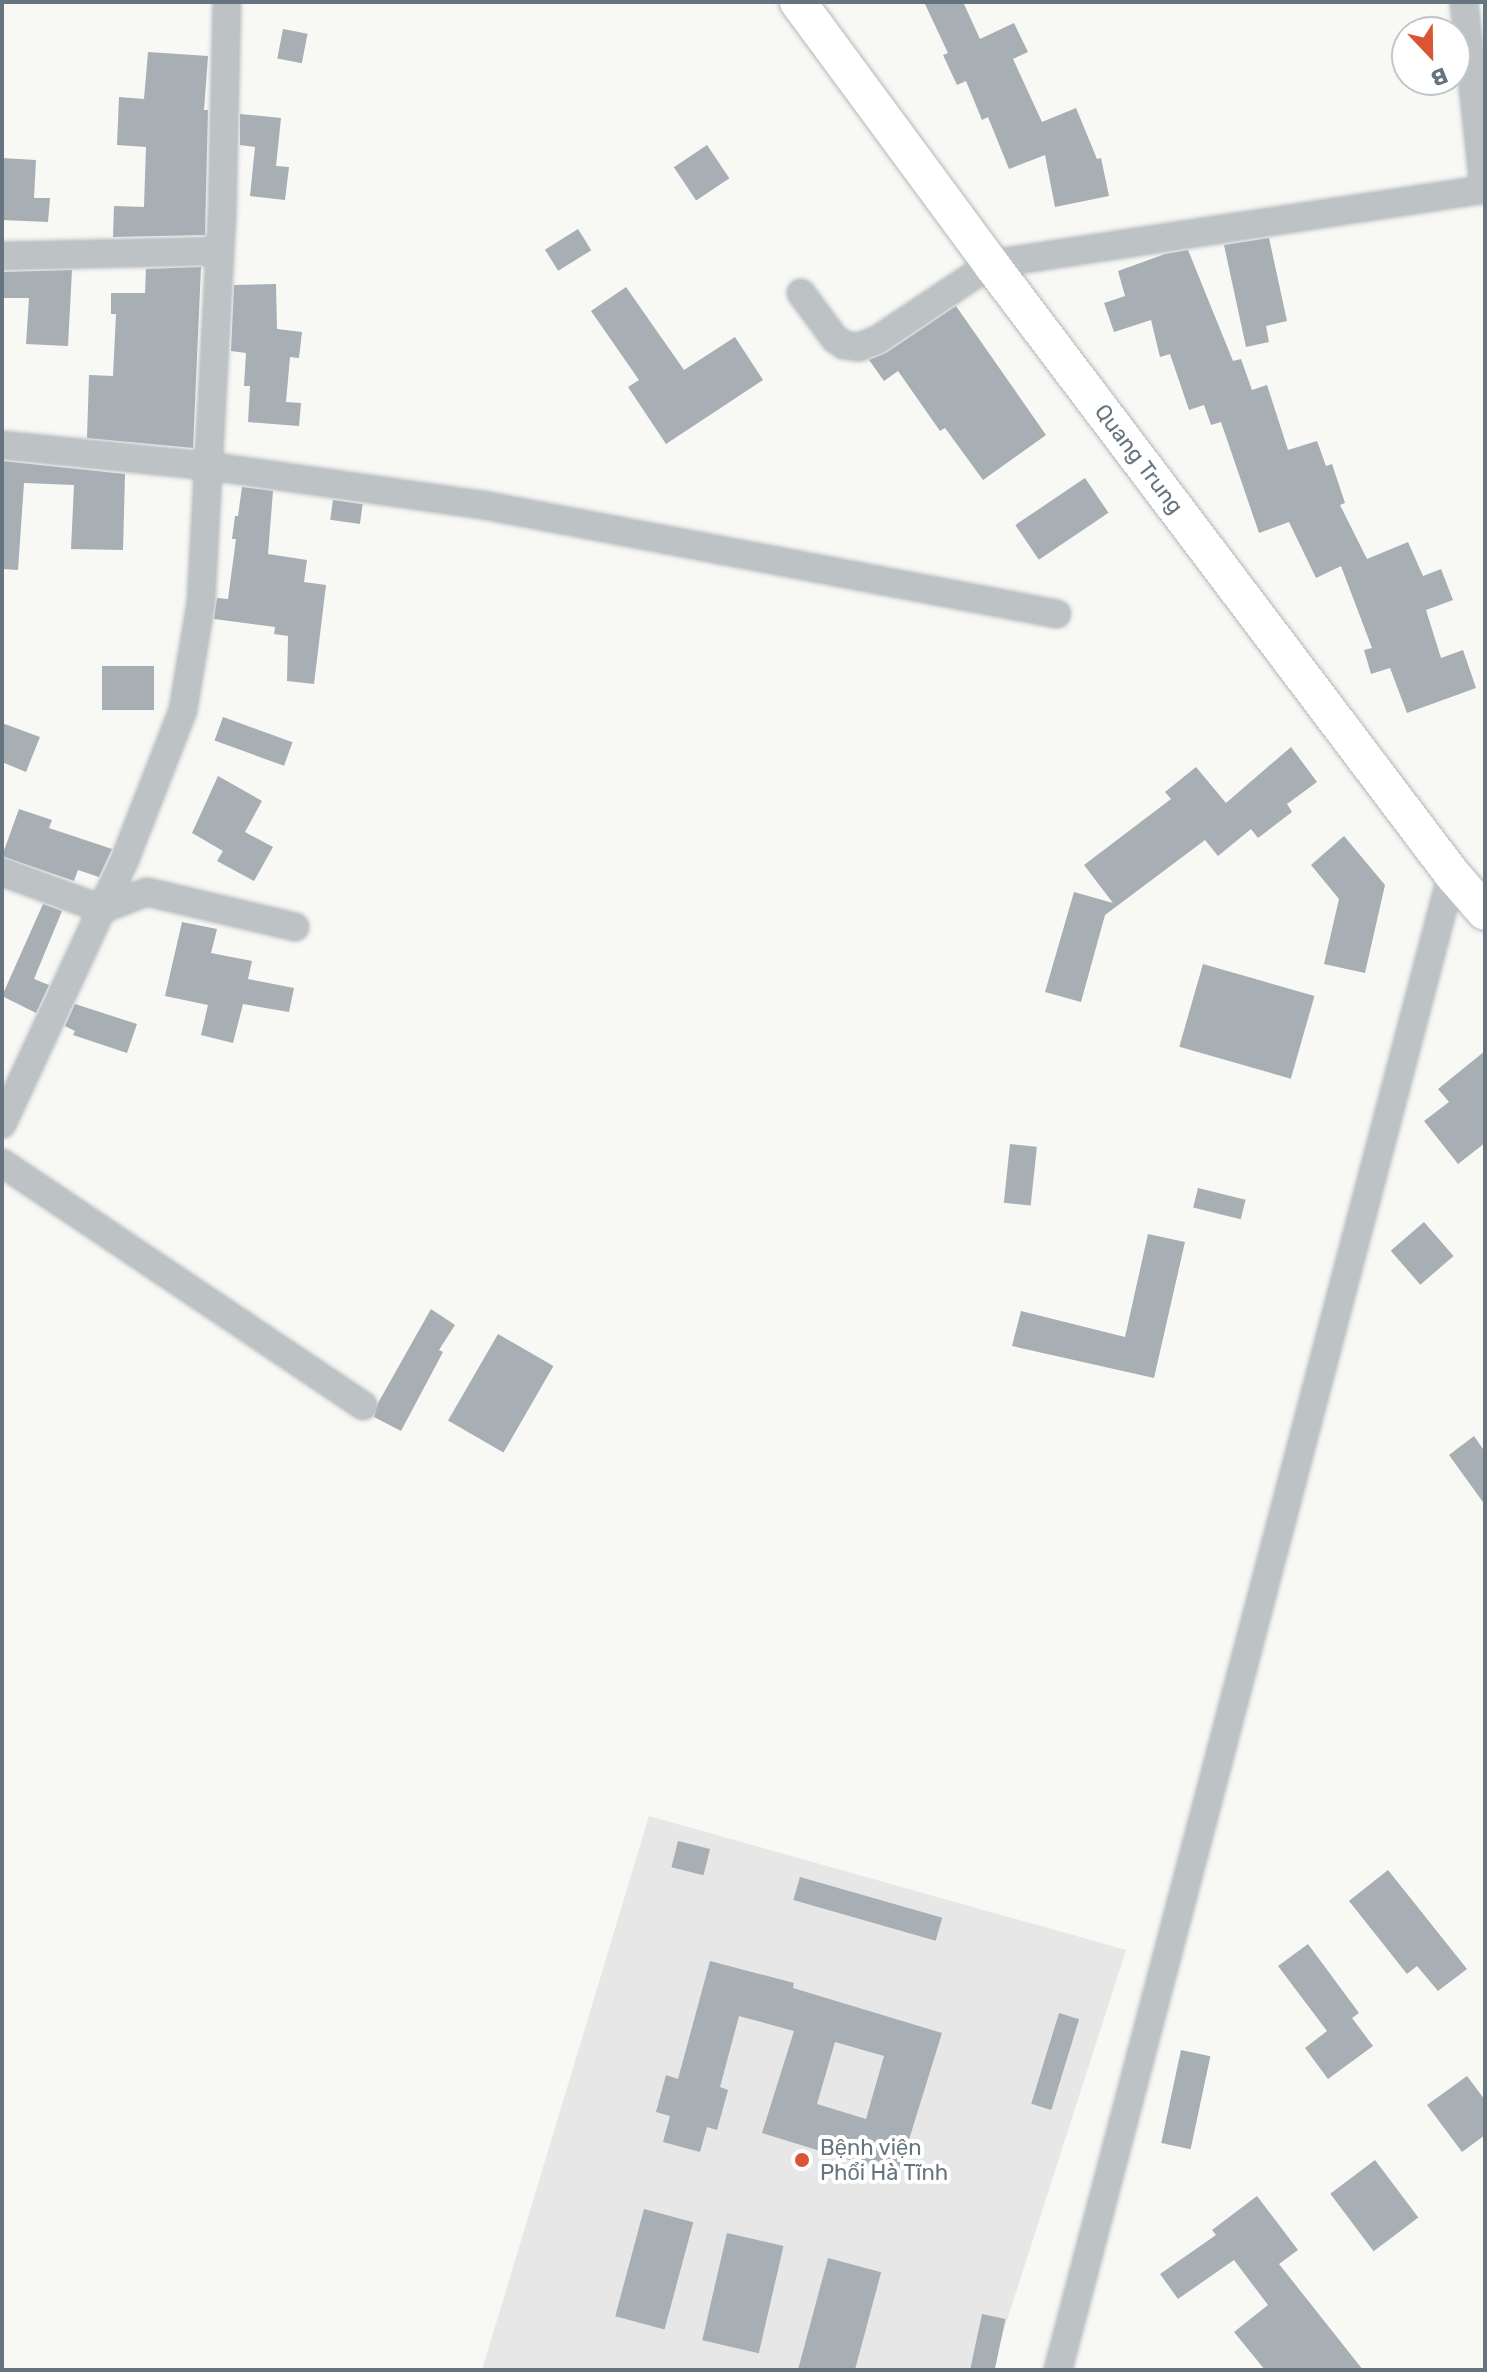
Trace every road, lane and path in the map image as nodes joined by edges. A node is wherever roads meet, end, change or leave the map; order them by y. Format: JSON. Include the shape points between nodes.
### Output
{"nodes":[{"id":1,"x":227,"y":2,"type":"edge"},
{"id":2,"x":798,"y":2,"type":"edge"},
{"id":3,"x":1464,"y":2,"type":"edge"},
{"id":4,"x":1484,"y":189,"type":"edge"},
{"id":5,"x":220,"y":251,"type":"junction"},
{"id":6,"x":2,"y":256,"type":"edge"},
{"id":7,"x":991,"y":264,"type":"junction"},
{"id":8,"x":801,"y":293,"type":"dead end"},
{"id":9,"x":2,"y":445,"type":"edge"},
{"id":10,"x":208,"y":466,"type":"junction"},
{"id":11,"x":1057,"y":614,"type":"dead end"},
{"id":12,"x":2,"y":872,"type":"edge"},
{"id":13,"x":1452,"y":874,"type":"junction"},
{"id":14,"x":102,"y":909,"type":"junction"},
{"id":15,"x":1485,"y":912,"type":"edge"},
{"id":16,"x":295,"y":927,"type":"dead end"},
{"id":17,"x":2,"y":1124,"type":"edge"},
{"id":18,"x":2,"y":1163,"type":"edge"},
{"id":19,"x":363,"y":1406,"type":"dead end"},
{"id":20,"x":1058,"y":2370,"type":"edge"}],
"edges":[{"from":1,"to":5,"type":"street"},
{"from":2,"to":7,"type":"main road","name":"Quang Trung"},
{"from":3,"to":4,"type":"street"},
{"from":4,"to":7,"type":"street"},
{"from":5,"to":6,"type":"street"},
{"from":5,"to":10,"type":"street"},
{"from":7,"to":8,"type":"street","via":[[859,347],[835,339]]},
{"from":7,"to":13,"type":"main road","name":"Quang Trung"},
{"from":9,"to":10,"type":"street"},
{"from":10,"to":11,"type":"street","via":[[483,505]]},
{"from":10,"to":14,"type":"street","via":[[201,602],[183,710]]},
{"from":12,"to":14,"type":"street"},
{"from":13,"to":15,"type":"main road","name":"Quang Trung"},
{"from":13,"to":20,"type":"street"},
{"from":14,"to":16,"type":"street","via":[[147,892]]},
{"from":14,"to":17,"type":"street"},
{"from":18,"to":19,"type":"street"}]}
